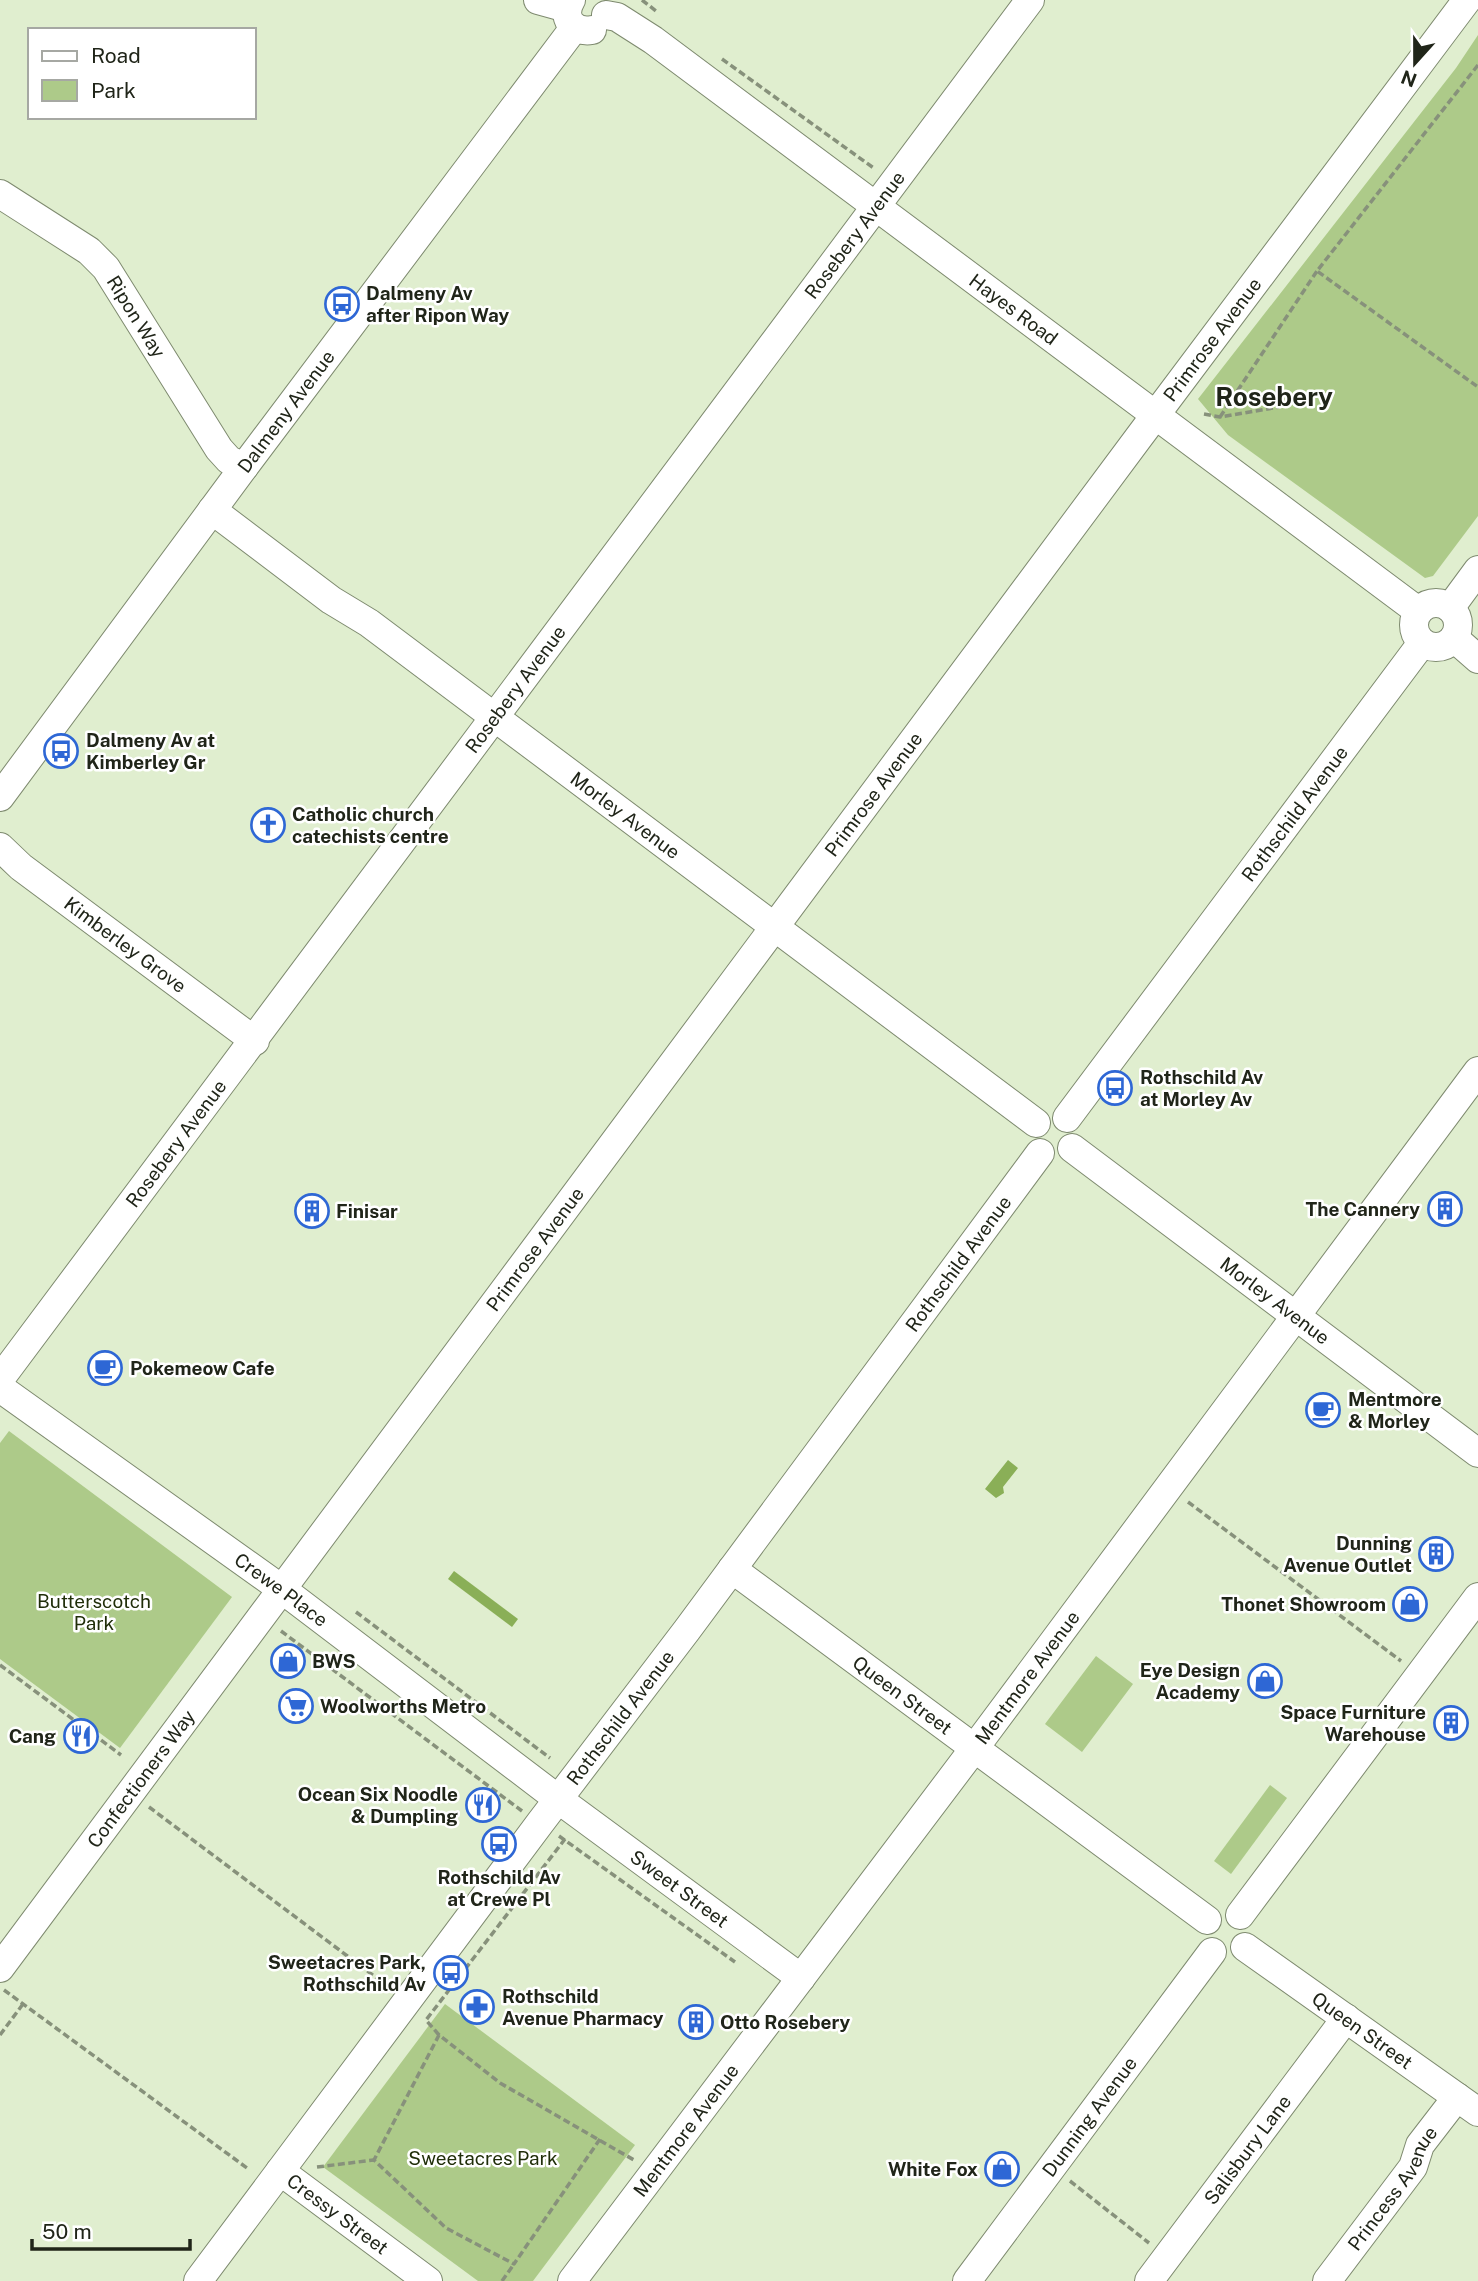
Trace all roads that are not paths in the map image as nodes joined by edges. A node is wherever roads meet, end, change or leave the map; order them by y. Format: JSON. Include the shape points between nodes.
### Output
{"nodes":[{"id":1,"x":538,"y":0,"type":"edge"},
{"id":2,"x":1030,"y":0,"type":"edge"},
{"id":3,"x":1463,"y":2,"type":"edge"},
{"id":4,"x":604,"y":8,"type":"edge"},
{"id":5,"x":571,"y":12,"type":"edge"},
{"id":6,"x":0,"y":194,"type":"edge"},
{"id":7,"x":876,"y":207,"type":"junction"},
{"id":8,"x":1156,"y":415,"type":"junction"},
{"id":9,"x":244,"y":467,"type":"junction"},
{"id":10,"x":212,"y":510,"type":"junction"},
{"id":11,"x":1478,"y":570,"type":"edge"},
{"id":12,"x":1450,"y":608,"type":"junction"},
{"id":13,"x":1418,"y":611,"type":"junction"},
{"id":14,"x":1454,"y":638,"type":"junction"},
{"id":15,"x":1422,"y":643,"type":"junction"},
{"id":16,"x":1478,"y":659,"type":"edge"},
{"id":17,"x":495,"y":717,"type":"junction"},
{"id":18,"x":0,"y":797,"type":"edge"},
{"id":19,"x":0,"y":847,"type":"edge"},
{"id":20,"x":774,"y":927,"type":"junction"},
{"id":21,"x":255,"y":1041,"type":"junction"},
{"id":22,"x":1478,"y":1071,"type":"edge"},
{"id":23,"x":1067,"y":1118,"type":"junction"},
{"id":24,"x":1036,"y":1123,"type":"junction"},
{"id":25,"x":1072,"y":1148,"type":"junction"},
{"id":26,"x":1040,"y":1153,"type":"junction"},
{"id":27,"x":1295,"y":1316,"type":"junction"},
{"id":28,"x":0,"y":1379,"type":"edge"},
{"id":29,"x":0,"y":1388,"type":"edge"},
{"id":30,"x":1478,"y":1453,"type":"edge"},
{"id":31,"x":732,"y":1569,"type":"junction"},
{"id":32,"x":283,"y":1590,"type":"junction"},
{"id":33,"x":1478,"y":1597,"type":"edge"},
{"id":34,"x":973,"y":1748,"type":"junction"},
{"id":35,"x":558,"y":1799,"type":"junction"},
{"id":36,"x":1240,"y":1915,"type":"junction"},
{"id":37,"x":1207,"y":1920,"type":"junction"},
{"id":38,"x":1245,"y":1947,"type":"junction"},
{"id":39,"x":1212,"y":1952,"type":"junction"},
{"id":40,"x":801,"y":1978,"type":"junction"},
{"id":41,"x":2,"y":1979,"type":"edge"},
{"id":42,"x":1346,"y":2018,"type":"junction"},
{"id":43,"x":1467,"y":2104,"type":"edge"},
{"id":44,"x":280,"y":2171,"type":"junction"},
{"id":45,"x":198,"y":2281,"type":"edge"},
{"id":46,"x":428,"y":2281,"type":"edge"},
{"id":47,"x":572,"y":2281,"type":"edge"},
{"id":48,"x":967,"y":2281,"type":"edge"},
{"id":49,"x":1149,"y":2281,"type":"edge"},
{"id":50,"x":1327,"y":2281,"type":"edge"}],
"edges":[{"from":1,"to":5,"type":"street"},
{"from":2,"to":7,"type":"street","name":"Rosebery Avenue"},
{"from":3,"to":8,"type":"street","name":"Primrose Avenue"},
{"from":4,"to":5,"type":"street","via":[[599,27],[587,32]]},
{"from":4,"to":7,"type":"street","name":"Hayes Road"},
{"from":5,"to":9,"type":"street","name":"Dalmeny Avenue"},
{"from":6,"to":9,"type":"street","name":"Ripon Way","via":[[89,251],[106,268],[211,438],[229,460]]},
{"from":7,"to":8,"type":"street","name":"Hayes Road"},
{"from":7,"to":17,"type":"street","name":"Rosebery Avenue"},
{"from":8,"to":13,"type":"street","name":"Hayes Road"},
{"from":8,"to":20,"type":"street","name":"Primrose Avenue"},
{"from":9,"to":10,"type":"street","name":"Dalmeny Avenue"},
{"from":10,"to":17,"type":"street","name":"Morley Avenue"},
{"from":10,"to":18,"type":"street","name":"Dalmeny Avenue"},
{"from":11,"to":12,"type":"street"},
{"from":12,"to":13,"type":"street","via":[[1434,603]]},
{"from":12,"to":14,"type":"street","via":[[1458,622]]},
{"from":13,"to":15,"type":"street","via":[[1414,631]]},
{"from":14,"to":15,"type":"street","via":[[1436,648]]},
{"from":14,"to":16,"type":"street"},
{"from":15,"to":23,"type":"street","name":"Rothschild Avenue"},
{"from":17,"to":20,"type":"street","name":"Morley Avenue"},
{"from":17,"to":21,"type":"street","name":"Rosebery Avenue"},
{"from":19,"to":21,"type":"street","name":"Kimberley Grove"},
{"from":20,"to":24,"type":"street","name":"Morley Avenue"},
{"from":20,"to":32,"type":"street","name":"Primrose Avenue"},
{"from":21,"to":28,"type":"street","name":"Rosebery Avenue"},
{"from":22,"to":27,"type":"street","name":"Mentmore Avenue"},
{"from":23,"to":24,"type":"street","via":[[1047,1115]]},
{"from":23,"to":25,"type":"street","via":[[1076,1132]]},
{"from":24,"to":26,"type":"street","via":[[1032,1138]]},
{"from":25,"to":26,"type":"street","via":[[1060,1157]]},
{"from":25,"to":27,"type":"street","name":"Morley Avenue"},
{"from":26,"to":31,"type":"street","name":"Rothschild Avenue"},
{"from":27,"to":30,"type":"street","name":"Morley Avenue"},
{"from":27,"to":34,"type":"street","name":"Mentmore Avenue"},
{"from":29,"to":32,"type":"street","name":"Crewe Place"},
{"from":31,"to":34,"type":"street","name":"Queen Street"},
{"from":31,"to":35,"type":"street","name":"Rothschild Avenue"},
{"from":32,"to":35,"type":"street","name":"Crewe Place"},
{"from":32,"to":41,"type":"street","name":"Confectioners Way"},
{"from":33,"to":36,"type":"street"},
{"from":34,"to":37,"type":"street","name":"Queen Street"},
{"from":34,"to":40,"type":"street","name":"Mentmore Avenue"},
{"from":35,"to":40,"type":"street","name":"Sweet Street"},
{"from":35,"to":44,"type":"street","name":"Rothschild Avenue"},
{"from":36,"to":37,"type":"street","via":[[1222,1910]]},
{"from":36,"to":38,"type":"street","via":[[1248,1926]]},
{"from":37,"to":39,"type":"street","via":[[1204,1940]]},
{"from":38,"to":39,"type":"street","via":[[1229,1957]]},
{"from":38,"to":42,"type":"street","name":"Queen Street"},
{"from":39,"to":48,"type":"street","name":"Dunning Avenue"},
{"from":40,"to":47,"type":"street","name":"Mentmore Avenue"},
{"from":42,"to":43,"type":"street","name":"Queen Street"},
{"from":42,"to":49,"type":"street","name":"Salisbury Lane"},
{"from":43,"to":50,"type":"street","name":"Princess Avenue","via":[[1420,2145],[1413,2167]]},
{"from":44,"to":45,"type":"street","name":"Rothschild Avenue"},
{"from":44,"to":46,"type":"street","name":"Cressy Street"}]}
